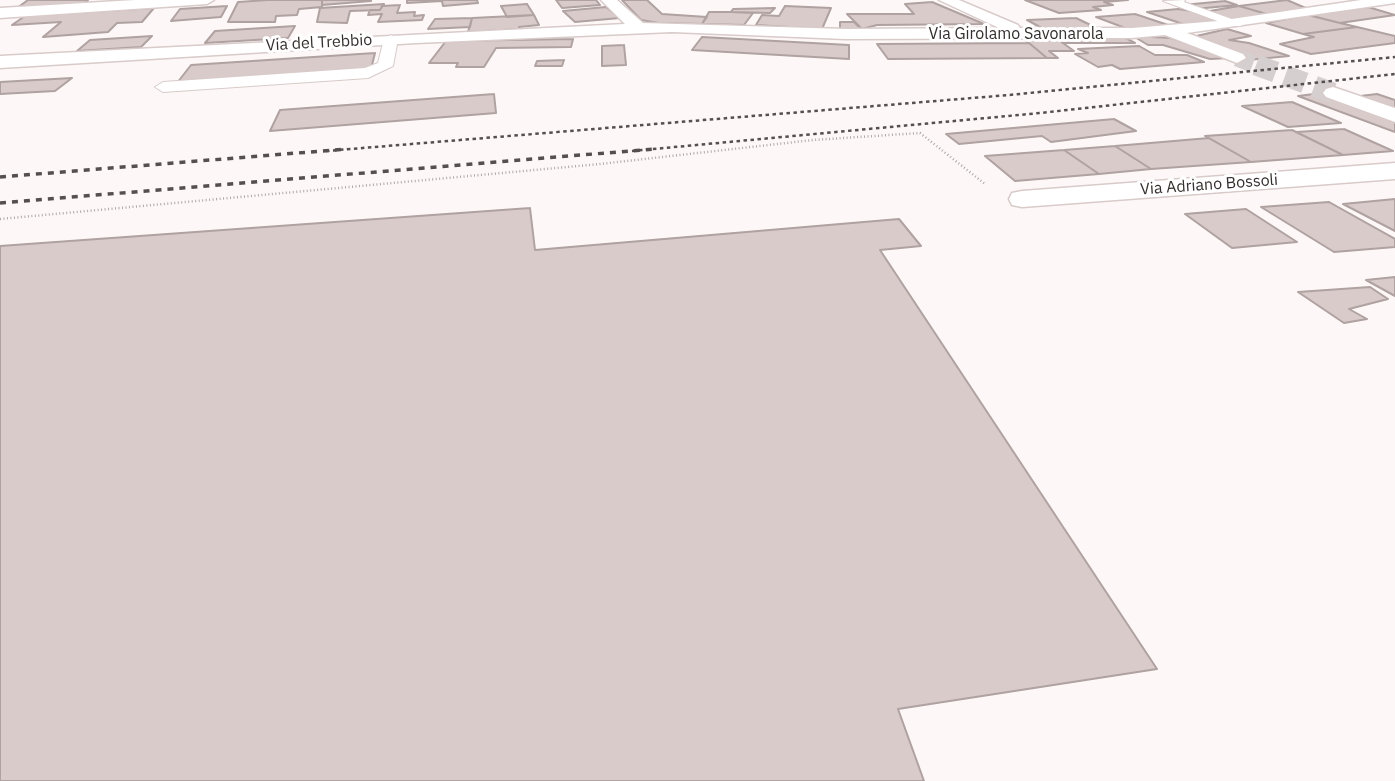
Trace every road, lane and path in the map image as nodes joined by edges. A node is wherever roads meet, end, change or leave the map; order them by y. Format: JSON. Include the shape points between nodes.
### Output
{"nodes":[{"id":1,"x":207,"y":0,"type":"edge"},
{"id":2,"x":608,"y":0,"type":"edge"},
{"id":3,"x":946,"y":0,"type":"edge"},
{"id":4,"x":1180,"y":0,"type":"edge"},
{"id":5,"x":1293,"y":0,"type":"edge"},
{"id":6,"x":1391,"y":0,"type":"edge"},
{"id":7,"x":1323,"y":9,"type":"junction"},
{"id":8,"x":0,"y":13,"type":"edge"},
{"id":9,"x":1236,"y":23,"type":"junction"},
{"id":10,"x":639,"y":28,"type":"junction"},
{"id":11,"x":1164,"y":31,"type":"junction"},
{"id":12,"x":1027,"y":34,"type":"junction"},
{"id":13,"x":391,"y":39,"type":"junction"},
{"id":14,"x":1237,"y":58,"type":"tunnel mouth"},
{"id":15,"x":0,"y":62,"type":"edge"},
{"id":16,"x":163,"y":87,"type":"dead end"},
{"id":17,"x":1333,"y":93,"type":"tunnel mouth"},
{"id":18,"x":1395,"y":115,"type":"edge"},
{"id":19,"x":1395,"y":171,"type":"edge"},
{"id":20,"x":1022,"y":200,"type":"joint"},
{"id":21,"x":0,"y":219,"type":"edge"}],
"edges":[{"from":1,"to":8,"type":"street"},
{"from":2,"to":10,"type":"street"},
{"from":3,"to":12,"type":"street"},
{"from":4,"to":9,"type":"lane","via":[[1169,1]]},
{"from":5,"to":7,"type":"street"},
{"from":6,"to":7,"type":"street","name":"Via Girolamo Savonarola"},
{"from":7,"to":9,"type":"street","name":"Via Girolamo Savonarola"},
{"from":9,"to":11,"type":"street","name":"Via Girolamo Savonarola"},
{"from":10,"to":12,"type":"street","name":"Via Girolamo Savonarola"},
{"from":10,"to":13,"type":"street","name":"Via del Trebbio","via":[[557,25]]},
{"from":11,"to":12,"type":"street","name":"Via Girolamo Savonarola"},
{"from":11,"to":14,"type":"street"},
{"from":13,"to":15,"type":"street","name":"Via del Trebbio"},
{"from":13,"to":16,"type":"lane","via":[[385,66],[368,73]]},
{"from":17,"to":18,"type":"street"},
{"from":19,"to":20,"type":"street","name":"Via Adriano Bossoli"},
{"from":20,"to":21,"type":"path","via":[[989,187],[920,133]]}]}
